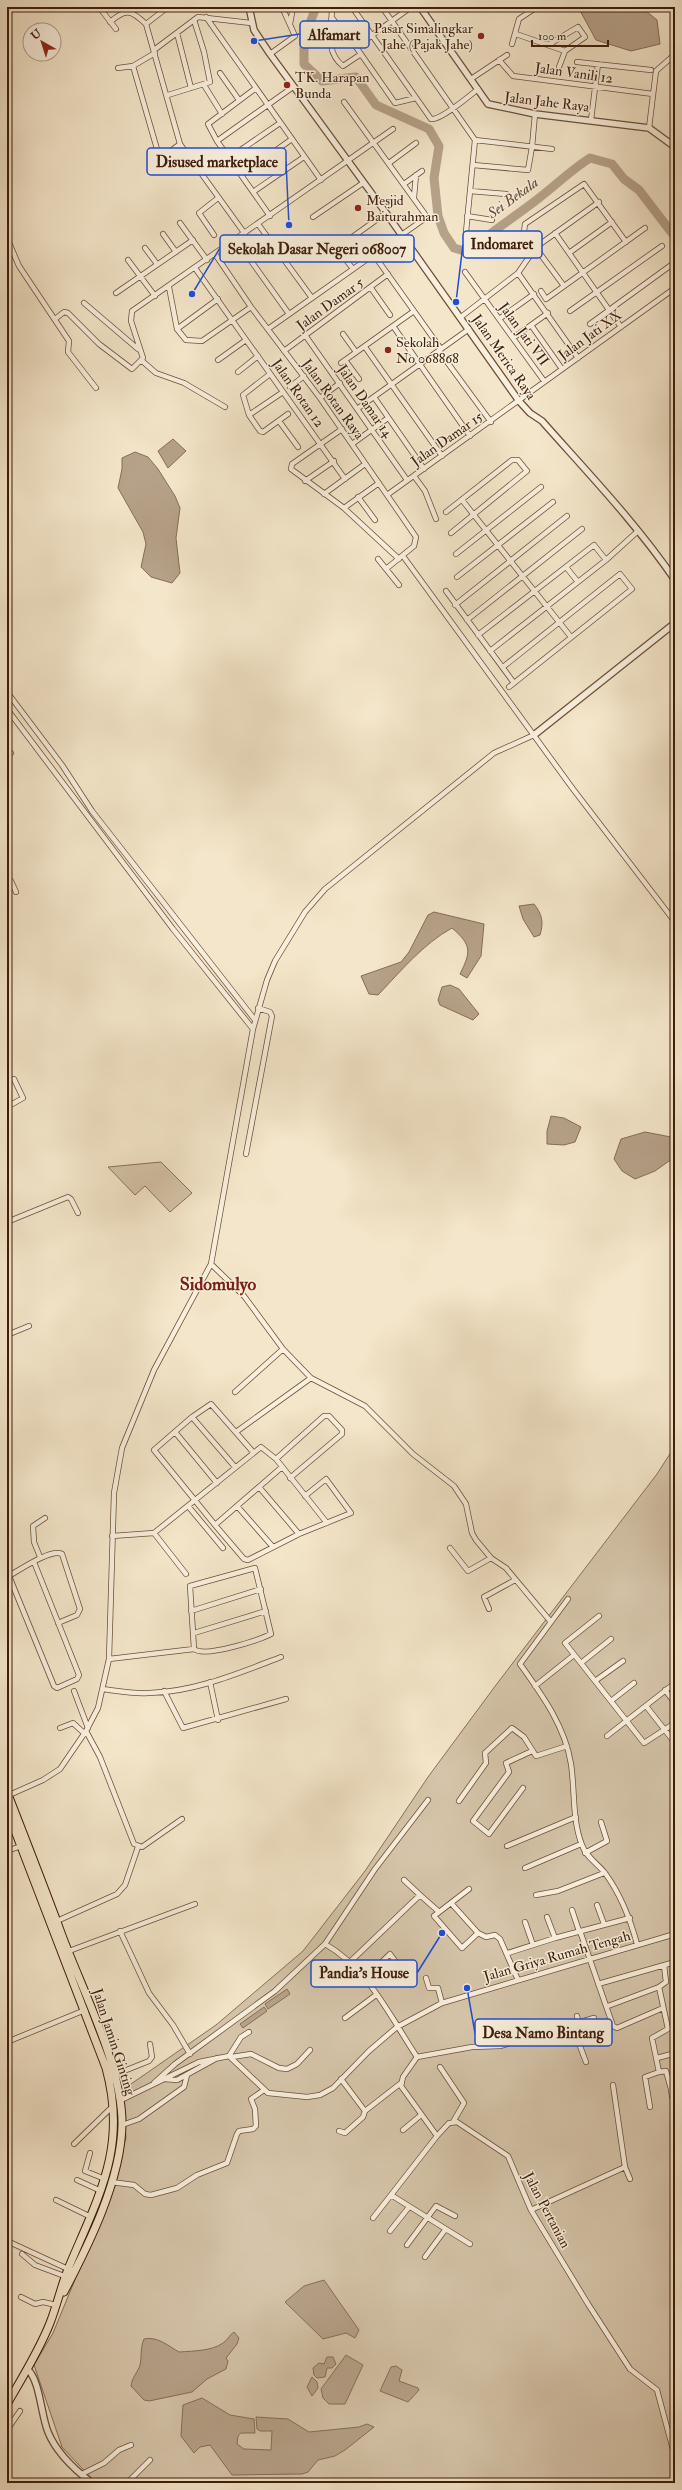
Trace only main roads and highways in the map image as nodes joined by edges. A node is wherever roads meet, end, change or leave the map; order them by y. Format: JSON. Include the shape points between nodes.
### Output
{"nodes":[{"id":1,"x":8,"y":1797,"type":"edge"},
{"id":2,"x":7,"y":1810,"type":"edge"},
{"id":3,"x":10,"y":1825,"type":"edge"},
{"id":4,"x":108,"y":2180,"type":"junction"},
{"id":5,"x":68,"y":2278,"type":"junction"},
{"id":6,"x":7,"y":2404,"type":"edge"}],
"edges":[{"from":1,"to":4,"type":"highway","name":"Jalan Jamin Ginting","via":[[91,2008],[121,2100],[120,2147]]},
{"from":2,"to":3,"type":"highway","name":"Jalan Jamin Ginting"},
{"from":3,"to":4,"type":"highway","name":"Jalan Jamin Ginting","via":[[106,2068],[114,2105],[113,2148]]},
{"from":4,"to":5,"type":"highway","name":"Jalan Jamin Ginting"},
{"from":4,"to":5,"type":"highway","name":"Jalan Jamin Ginting","via":[[68,2269]]},
{"from":5,"to":6,"type":"highway","name":"Jalan Jamin Ginting","via":[[50,2325]]}]}
